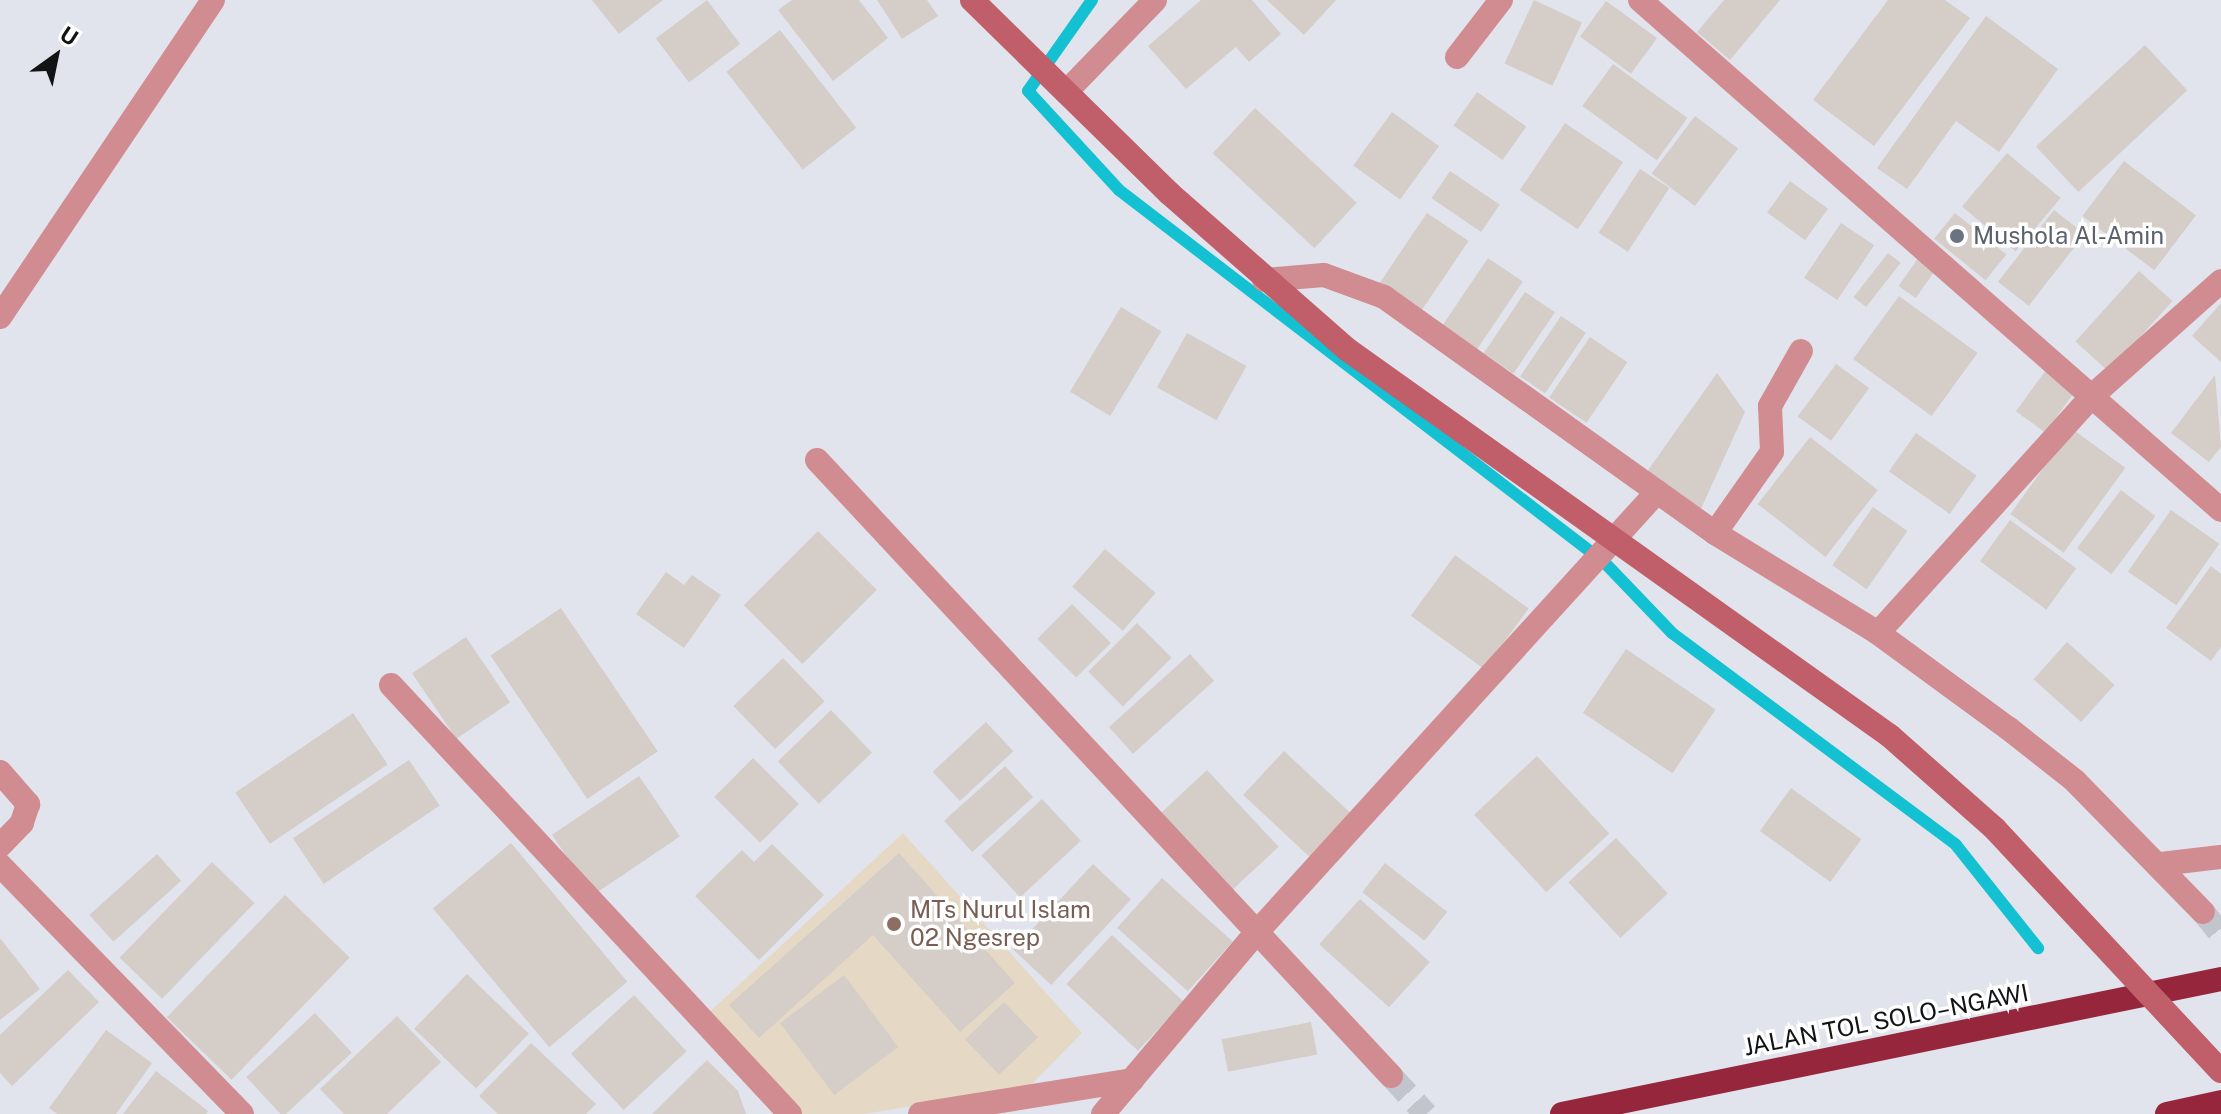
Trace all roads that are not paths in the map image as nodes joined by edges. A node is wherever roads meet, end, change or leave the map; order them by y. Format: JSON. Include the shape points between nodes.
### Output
{"nodes":[{"id":1,"x":213,"y":0,"type":"edge"},
{"id":2,"x":972,"y":0,"type":"edge"},
{"id":3,"x":1155,"y":0,"type":"edge"},
{"id":4,"x":1501,"y":0,"type":"edge"},
{"id":5,"x":1640,"y":0,"type":"edge"},
{"id":6,"x":1457,"y":57,"type":"dead end"},
{"id":7,"x":1060,"y":85,"type":"junction"},
{"id":8,"x":1264,"y":280,"type":"junction"},
{"id":9,"x":2221,"y":281,"type":"edge"},
{"id":10,"x":0,"y":317,"type":"edge"},
{"id":11,"x":1801,"y":351,"type":"dead end"},
{"id":12,"x":2092,"y":396,"type":"junction"},
{"id":13,"x":817,"y":460,"type":"dead end"},
{"id":14,"x":1657,"y":492,"type":"junction"},
{"id":15,"x":2221,"y":510,"type":"edge"},
{"id":16,"x":1715,"y":533,"type":"junction"},
{"id":17,"x":1878,"y":633,"type":"junction"},
{"id":18,"x":391,"y":685,"type":"dead end"},
{"id":19,"x":0,"y":772,"type":"edge"},
{"id":20,"x":0,"y":846,"type":"edge"},
{"id":21,"x":2221,"y":857,"type":"edge"},
{"id":22,"x":2161,"y":864,"type":"junction"},
{"id":23,"x":0,"y":865,"type":"edge"},
{"id":24,"x":2203,"y":912,"type":"tunnel mouth"},
{"id":25,"x":1257,"y":932,"type":"junction"},
{"id":26,"x":2221,"y":979,"type":"edge"},
{"id":27,"x":2221,"y":1071,"type":"edge"},
{"id":28,"x":1391,"y":1076,"type":"tunnel mouth"},
{"id":29,"x":1132,"y":1080,"type":"junction"},
{"id":30,"x":2221,"y":1102,"type":"edge"},
{"id":31,"x":242,"y":1114,"type":"edge"},
{"id":32,"x":790,"y":1114,"type":"edge"},
{"id":33,"x":920,"y":1114,"type":"edge"},
{"id":34,"x":1103,"y":1114,"type":"edge"},
{"id":35,"x":1562,"y":1114,"type":"edge"},
{"id":36,"x":2167,"y":1114,"type":"edge"}],
"edges":[{"from":1,"to":10,"type":"street"},
{"from":2,"to":7,"type":"main road"},
{"from":3,"to":7,"type":"street"},
{"from":4,"to":6,"type":"street"},
{"from":5,"to":12,"type":"street"},
{"from":7,"to":8,"type":"main road"},
{"from":8,"to":14,"type":"street","via":[[1324,275],[1384,297]]},
{"from":8,"to":27,"type":"main road","bridge":true,"via":[[1348,350],[1890,736],[1995,829]]},
{"from":9,"to":12,"type":"street"},
{"from":11,"to":16,"type":"street","via":[[1770,406],[1772,452]]},
{"from":12,"to":15,"type":"street"},
{"from":12,"to":17,"type":"street"},
{"from":13,"to":25,"type":"street"},
{"from":14,"to":16,"type":"street"},
{"from":14,"to":25,"type":"street"},
{"from":16,"to":17,"type":"street"},
{"from":17,"to":22,"type":"street","via":[[2075,781]]},
{"from":18,"to":32,"type":"street"},
{"from":19,"to":20,"type":"street","via":[[28,804],[22,823]]},
{"from":21,"to":22,"type":"street"},
{"from":22,"to":24,"type":"street"},
{"from":23,"to":31,"type":"street"},
{"from":25,"to":28,"type":"street"},
{"from":25,"to":29,"type":"street"},
{"from":26,"to":35,"type":"highway","name":"JALAN TOL SOLO–NGAWI"},
{"from":29,"to":33,"type":"street"},
{"from":29,"to":34,"type":"street"},
{"from":30,"to":36,"type":"highway"}]}
